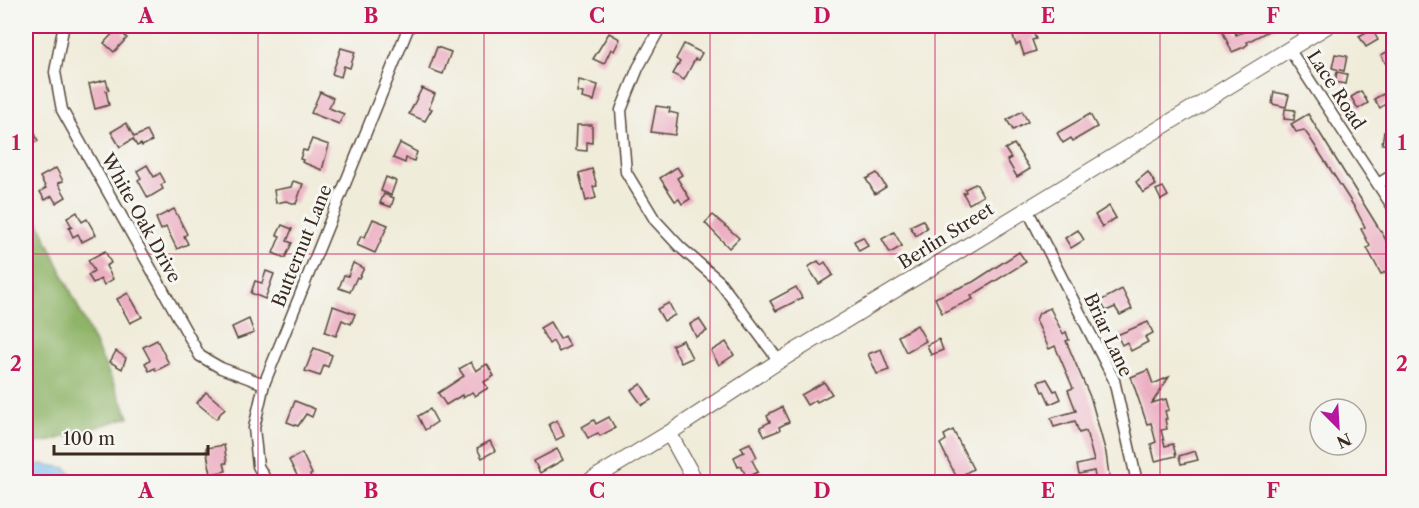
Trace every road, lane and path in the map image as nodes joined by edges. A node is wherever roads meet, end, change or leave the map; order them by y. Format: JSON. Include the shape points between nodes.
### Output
{"nodes":[{"id":1,"x":66,"y":26,"type":"edge"},
{"id":2,"x":409,"y":26,"type":"edge"},
{"id":3,"x":661,"y":26,"type":"edge"},
{"id":4,"x":1327,"y":26,"type":"edge"},
{"id":5,"x":1304,"y":31,"type":"edge"},
{"id":6,"x":1289,"y":49,"type":"junction"},
{"id":7,"x":1394,"y":174,"type":"edge"},
{"id":8,"x":1378,"y":184,"type":"junction"},
{"id":9,"x":1027,"y":209,"type":"junction"},
{"id":10,"x":1394,"y":209,"type":"edge"},
{"id":11,"x":779,"y":361,"type":"junction"},
{"id":12,"x":264,"y":384,"type":"junction"},
{"id":13,"x":669,"y":433,"type":"junction"},
{"id":14,"x":267,"y":483,"type":"edge"},
{"id":15,"x":588,"y":483,"type":"edge"},
{"id":16,"x":696,"y":483,"type":"edge"},
{"id":17,"x":1137,"y":483,"type":"edge"}],
"edges":[{"from":1,"to":12,"type":"street","name":"White Oak Drive","via":[[55,72],[62,110],[200,356]]},
{"from":2,"to":12,"type":"street","name":"Butternut Lane"},
{"from":3,"to":11,"type":"street","via":[[621,110],[626,172],[656,220],[719,281]]},
{"from":4,"to":5,"type":"main road","name":"Berlin Street"},
{"from":5,"to":6,"type":"main road","name":"Berlin Street"},
{"from":6,"to":8,"type":"street","name":"Lace Road"},
{"from":6,"to":9,"type":"main road","name":"Berlin Street"},
{"from":7,"to":8,"type":"street"},
{"from":8,"to":10,"type":"street","name":"Lace Road"},
{"from":9,"to":11,"type":"main road","name":"Berlin Street"},
{"from":9,"to":17,"type":"street","name":"Briar Lane","via":[[1114,380]]},
{"from":11,"to":13,"type":"main road","name":"Berlin Street"},
{"from":12,"to":14,"type":"street","name":"Butternut Lane","via":[[254,428],[258,466]]},
{"from":13,"to":15,"type":"main road","name":"Berlin Street"},
{"from":13,"to":16,"type":"main road"}]}
